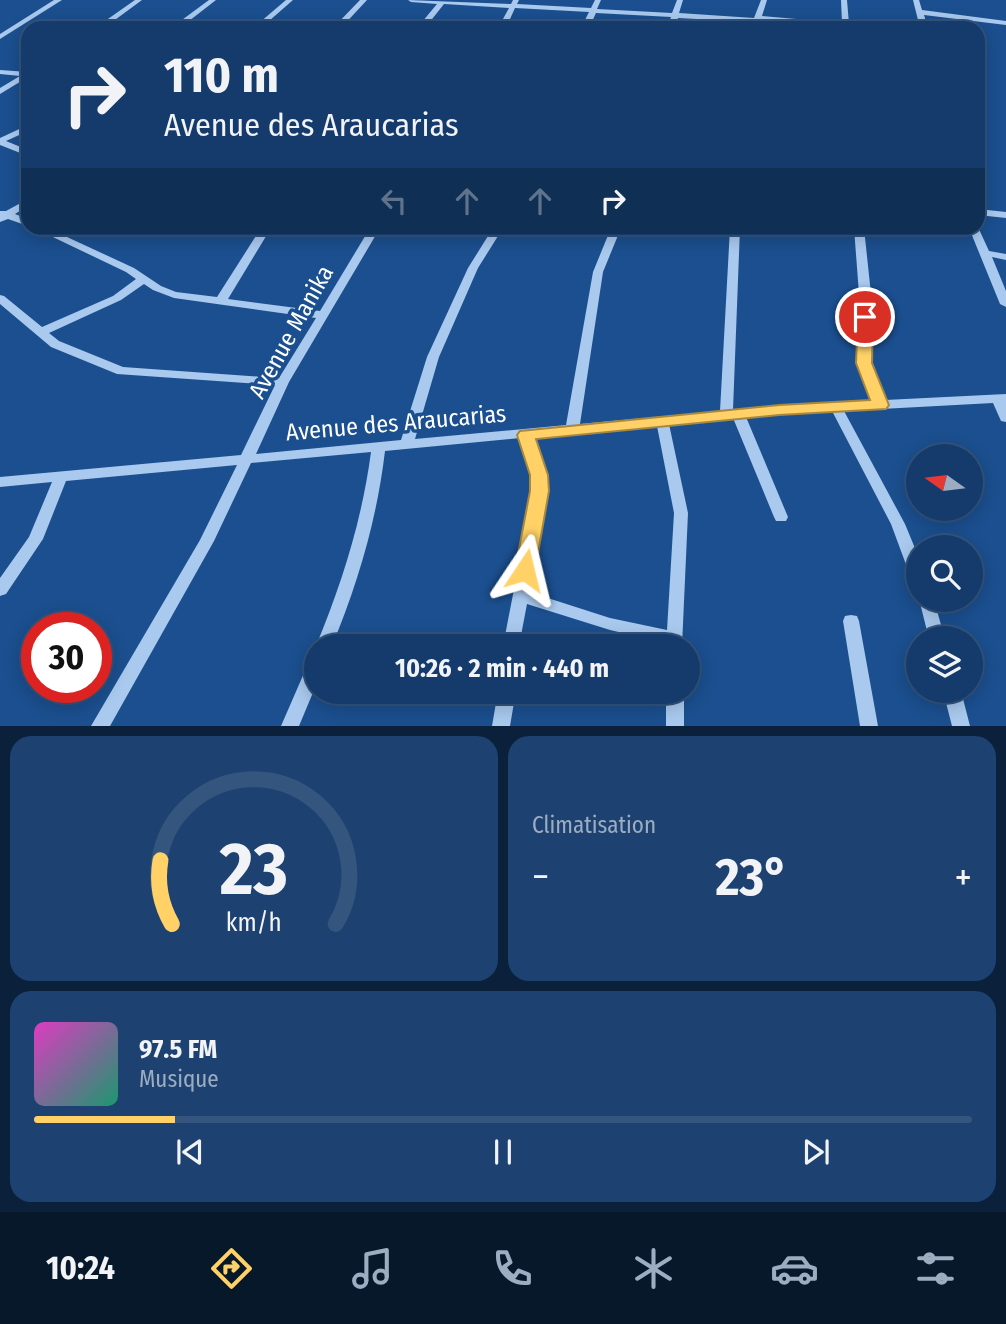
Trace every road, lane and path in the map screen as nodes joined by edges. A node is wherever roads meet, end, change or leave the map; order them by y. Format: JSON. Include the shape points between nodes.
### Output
{"nodes":[{"id":1,"x":59,"y":0,"type":"edge"},
{"id":2,"x":139,"y":0,"type":"edge"},
{"id":3,"x":213,"y":0,"type":"edge"},
{"id":4,"x":290,"y":0,"type":"edge"},
{"id":5,"x":364,"y":0,"type":"edge"},
{"id":6,"x":411,"y":0,"type":"edge"},
{"id":7,"x":598,"y":0,"type":"edge"},
{"id":8,"x":680,"y":0,"type":"edge"},
{"id":9,"x":764,"y":0,"type":"edge"},
{"id":10,"x":844,"y":0,"type":"edge"},
{"id":11,"x":916,"y":0,"type":"edge"},
{"id":12,"x":443,"y":1,"type":"edge"},
{"id":13,"x":515,"y":3,"type":"edge"},
{"id":14,"x":594,"y":10,"type":"junction"},
{"id":15,"x":920,"y":12,"type":"junction"},
{"id":16,"x":675,"y":15,"type":"junction"},
{"id":17,"x":26,"y":21,"type":"edge"},
{"id":18,"x":109,"y":21,"type":"edge"},
{"id":19,"x":184,"y":21,"type":"edge"},
{"id":20,"x":265,"y":21,"type":"edge"},
{"id":21,"x":344,"y":21,"type":"edge"},
{"id":22,"x":427,"y":21,"type":"edge"},
{"id":23,"x":506,"y":21,"type":"edge"},
{"id":24,"x":588,"y":21,"type":"edge"},
{"id":25,"x":673,"y":21,"type":"edge"},
{"id":26,"x":745,"y":21,"type":"edge"},
{"id":27,"x":757,"y":21,"type":"edge"},
{"id":28,"x":846,"y":21,"type":"edge"},
{"id":29,"x":922,"y":21,"type":"edge"},
{"id":30,"x":1006,"y":23,"type":"edge"},
{"id":31,"x":21,"y":24,"type":"edge"},
{"id":32,"x":0,"y":37,"type":"edge"},
{"id":33,"x":0,"y":72,"type":"edge"},
{"id":34,"x":21,"y":74,"type":"edge"},
{"id":35,"x":21,"y":79,"type":"edge"},
{"id":36,"x":0,"y":93,"type":"edge"},
{"id":37,"x":21,"y":131,"type":"edge"},
{"id":38,"x":0,"y":141,"type":"edge"},
{"id":39,"x":21,"y":150,"type":"edge"},
{"id":40,"x":21,"y":206,"type":"edge"},
{"id":41,"x":985,"y":213,"type":"edge"},
{"id":42,"x":2,"y":215,"type":"edge"},
{"id":43,"x":1006,"y":215,"type":"edge"},
{"id":44,"x":21,"y":221,"type":"edge"},
{"id":45,"x":55,"y":235,"type":"edge"},
{"id":46,"x":64,"y":235,"type":"edge"},
{"id":47,"x":263,"y":235,"type":"edge"},
{"id":48,"x":371,"y":235,"type":"edge"},
{"id":49,"x":494,"y":235,"type":"edge"},
{"id":50,"x":613,"y":235,"type":"edge"},
{"id":51,"x":735,"y":235,"type":"edge"},
{"id":52,"x":860,"y":235,"type":"edge"},
{"id":53,"x":977,"y":235,"type":"edge"},
{"id":54,"x":60,"y":237,"type":"junction"},
{"id":55,"x":985,"y":253,"type":"junction"},
{"id":56,"x":1006,"y":257,"type":"edge"},
{"id":57,"x":144,"y":279,"type":"junction"},
{"id":58,"x":0,"y":298,"type":"edge"},
{"id":59,"x":220,"y":302,"type":"junction"},
{"id":60,"x":1006,"y":304,"type":"edge"},
{"id":61,"x":322,"y":315,"type":"junction"},
{"id":62,"x":42,"y":332,"type":"junction"},
{"id":63,"x":283,"y":382,"type":"junction"},
{"id":64,"x":1001,"y":398,"type":"edge"},
{"id":65,"x":880,"y":405,"type":"junction"},
{"id":66,"x":836,"y":407,"type":"junction"},
{"id":67,"x":732,"y":414,"type":"junction"},
{"id":68,"x":1006,"y":418,"type":"edge"},
{"id":69,"x":662,"y":421,"type":"junction"},
{"id":70,"x":572,"y":430,"type":"junction"},
{"id":71,"x":526,"y":435,"type":"junction"},
{"id":72,"x":407,"y":444,"type":"junction"},
{"id":73,"x":379,"y":447,"type":"junction"},
{"id":74,"x":247,"y":459,"type":"junction"},
{"id":75,"x":61,"y":476,"type":"junction"},
{"id":76,"x":0,"y":482,"type":"edge"},
{"id":77,"x":781,"y":517,"type":"dead end"},
{"id":78,"x":906,"y":545,"type":"edge"},
{"id":79,"x":0,"y":590,"type":"edge"},
{"id":80,"x":521,"y":596,"type":"junction"},
{"id":81,"x":850,"y":621,"type":"dead end"},
{"id":82,"x":329,"y":634,"type":"edge"},
{"id":83,"x":513,"y":634,"type":"edge"},
{"id":84,"x":646,"y":634,"type":"edge"},
{"id":85,"x":674,"y":634,"type":"edge"},
{"id":86,"x":304,"y":693,"type":"edge"},
{"id":87,"x":955,"y":703,"type":"edge"},
{"id":88,"x":505,"y":704,"type":"edge"},
{"id":89,"x":675,"y":704,"type":"edge"},
{"id":90,"x":100,"y":726,"type":"edge"},
{"id":91,"x":290,"y":726,"type":"edge"},
{"id":92,"x":501,"y":726,"type":"edge"},
{"id":93,"x":675,"y":726,"type":"edge"},
{"id":94,"x":869,"y":726,"type":"edge"},
{"id":95,"x":961,"y":726,"type":"edge"}],
"edges":[{"from":1,"to":17,"type":"street"},
{"from":2,"to":18,"type":"street"},
{"from":3,"to":19,"type":"street"},
{"from":4,"to":20,"type":"street"},
{"from":5,"to":21,"type":"street"},
{"from":6,"to":12,"type":"street"},
{"from":7,"to":14,"type":"street"},
{"from":8,"to":16,"type":"street"},
{"from":9,"to":27,"type":"street"},
{"from":10,"to":28,"type":"street"},
{"from":11,"to":15,"type":"street"},
{"from":12,"to":13,"type":"street"},
{"from":12,"to":22,"type":"street"},
{"from":13,"to":14,"type":"street"},
{"from":13,"to":23,"type":"street"},
{"from":14,"to":16,"type":"street"},
{"from":14,"to":24,"type":"street"},
{"from":15,"to":29,"type":"street"},
{"from":15,"to":30,"type":"street"},
{"from":16,"to":25,"type":"street"},
{"from":16,"to":26,"type":"street"},
{"from":31,"to":32,"type":"street"},
{"from":33,"to":34,"type":"street"},
{"from":35,"to":36,"type":"street"},
{"from":37,"to":38,"type":"street"},
{"from":38,"to":39,"type":"street"},
{"from":40,"to":42,"type":"street"},
{"from":41,"to":43,"type":"street"},
{"from":42,"to":44,"type":"street"},
{"from":45,"to":54,"type":"street"},
{"from":46,"to":54,"type":"street"},
{"from":47,"to":59,"type":"street"},
{"from":48,"to":61,"type":"street","name":"Avenue Manika"},
{"from":49,"to":72,"type":"street","via":[[473,268],[433,357]]},
{"from":50,"to":70,"type":"street","via":[[598,272]]},
{"from":51,"to":67,"type":"street"},
{"from":52,"to":65,"type":"street","via":[[864,363]]},
{"from":53,"to":55,"type":"street"},
{"from":54,"to":57,"type":"street"},
{"from":55,"to":56,"type":"street"},
{"from":55,"to":60,"type":"street"},
{"from":57,"to":59,"type":"street","via":[[174,295]]},
{"from":57,"to":62,"type":"street","via":[[117,298]]},
{"from":58,"to":62,"type":"street"},
{"from":59,"to":61,"type":"street"},
{"from":61,"to":63,"type":"street","name":"Avenue Manika"},
{"from":62,"to":63,"type":"street","via":[[55,344],[121,371]]},
{"from":63,"to":74,"type":"street","name":"Avenue Manika"},
{"from":64,"to":65,"type":"street","name":"Avenue des Araucarias"},
{"from":64,"to":68,"type":"street"},
{"from":65,"to":66,"type":"street","name":"Avenue des Araucarias"},
{"from":66,"to":67,"type":"street","name":"Avenue des Araucarias"},
{"from":66,"to":78,"type":"street"},
{"from":67,"to":69,"type":"street","name":"Avenue des Araucarias"},
{"from":67,"to":77,"type":"street"},
{"from":69,"to":70,"type":"street","name":"Avenue des Araucarias"},
{"from":69,"to":85,"type":"street","via":[[681,513]]},
{"from":70,"to":71,"type":"street","name":"Avenue des Araucarias"},
{"from":71,"to":72,"type":"street","name":"Avenue des Araucarias"},
{"from":71,"to":80,"type":"street","via":[[540,491]]},
{"from":72,"to":73,"type":"street","name":"Avenue des Araucarias"},
{"from":73,"to":74,"type":"street","name":"Avenue des Araucarias"},
{"from":73,"to":82,"type":"street","via":[[353,577]]},
{"from":74,"to":75,"type":"street","name":"Avenue des Araucarias"},
{"from":74,"to":90,"type":"street","name":"Avenue Manika","via":[[206,541]]},
{"from":75,"to":76,"type":"street","name":"Avenue des Araucarias"},
{"from":75,"to":79,"type":"street","via":[[36,539]]},
{"from":80,"to":83,"type":"street"},
{"from":80,"to":84,"type":"street"},
{"from":81,"to":94,"type":"street"},
{"from":86,"to":91,"type":"street"},
{"from":87,"to":95,"type":"street"},
{"from":88,"to":92,"type":"street"},
{"from":89,"to":93,"type":"street"}]}
